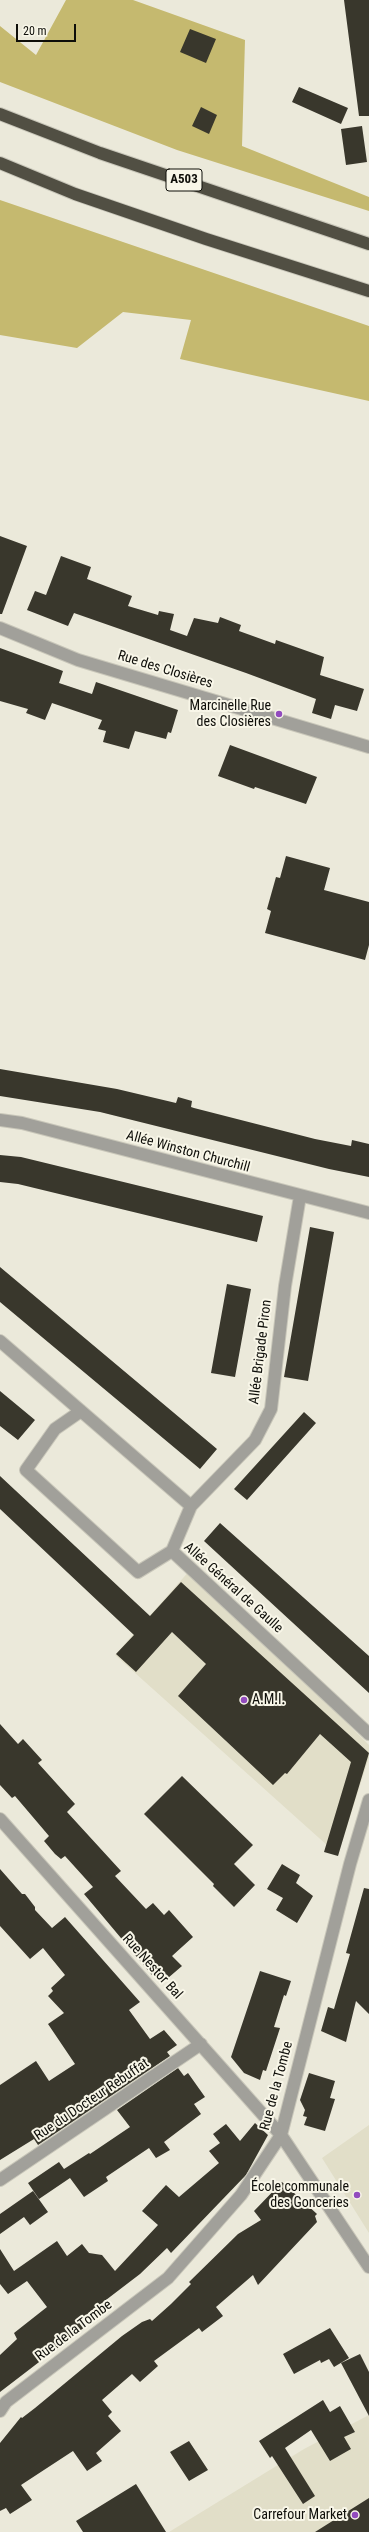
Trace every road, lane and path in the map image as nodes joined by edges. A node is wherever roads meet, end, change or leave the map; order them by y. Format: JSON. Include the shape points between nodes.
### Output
{"nodes":[{"id":1,"x":0,"y":114,"type":"edge"},
{"id":2,"x":0,"y":163,"type":"edge"},
{"id":3,"x":369,"y":244,"type":"edge"},
{"id":4,"x":368,"y":291,"type":"edge"},
{"id":5,"x":0,"y":628,"type":"edge"},
{"id":6,"x":369,"y":747,"type":"edge"},
{"id":7,"x":0,"y":1120,"type":"edge"},
{"id":8,"x":300,"y":1196,"type":"junction"},
{"id":9,"x":369,"y":1213,"type":"edge"},
{"id":10,"x":0,"y":1341,"type":"edge"},
{"id":11,"x":81,"y":1410,"type":"junction"},
{"id":12,"x":191,"y":1506,"type":"junction"},
{"id":13,"x":172,"y":1551,"type":"junction"},
{"id":14,"x":369,"y":1734,"type":"edge"},
{"id":15,"x":369,"y":1800,"type":"edge"},
{"id":16,"x":0,"y":1819,"type":"edge"},
{"id":17,"x":201,"y":2044,"type":"junction"},
{"id":18,"x":281,"y":2135,"type":"junction"},
{"id":19,"x":0,"y":2180,"type":"edge"},
{"id":20,"x":369,"y":2267,"type":"edge"},
{"id":21,"x":0,"y":2411,"type":"edge"}],
"edges":[{"from":1,"to":3,"type":"highway","number":"A503","via":[[100,153]]},
{"from":2,"to":4,"type":"highway","via":[[75,194],[184,232]]},
{"from":5,"to":6,"type":"street","name":"Rue des Closières","via":[[78,660]]},
{"from":7,"to":8,"type":"street","name":"Allée Winston Churchill","via":[[22,1123]]},
{"from":8,"to":9,"type":"street","name":"Allée Winston Churchill"},
{"from":8,"to":12,"type":"street","name":"Allée Brigade Piron","via":[[285,1286],[270,1409],[255,1440]]},
{"from":10,"to":11,"type":"street"},
{"from":11,"to":12,"type":"street"},
{"from":11,"to":13,"type":"street","name":"Allée Général de Gaulle","via":[[55,1428],[26,1470],[138,1572]]},
{"from":12,"to":13,"type":"street","name":"Allée Brigade Piron"},
{"from":13,"to":14,"type":"street","name":"Allée Général de Gaulle"},
{"from":15,"to":18,"type":"street","name":"Rue de la Tombe","via":[[350,1864]]},
{"from":16,"to":17,"type":"street","name":"Rue Nestor Bal"},
{"from":17,"to":18,"type":"street","name":"Rue Nestor Bal"},
{"from":17,"to":19,"type":"street","name":"Rue du Docteur Rebuffat"},
{"from":18,"to":20,"type":"street","name":"Rue Nestor Bal"},
{"from":18,"to":21,"type":"street","name":"Rue de la Tombe","via":[[241,2195],[168,2278],[6,2402]]}]}
